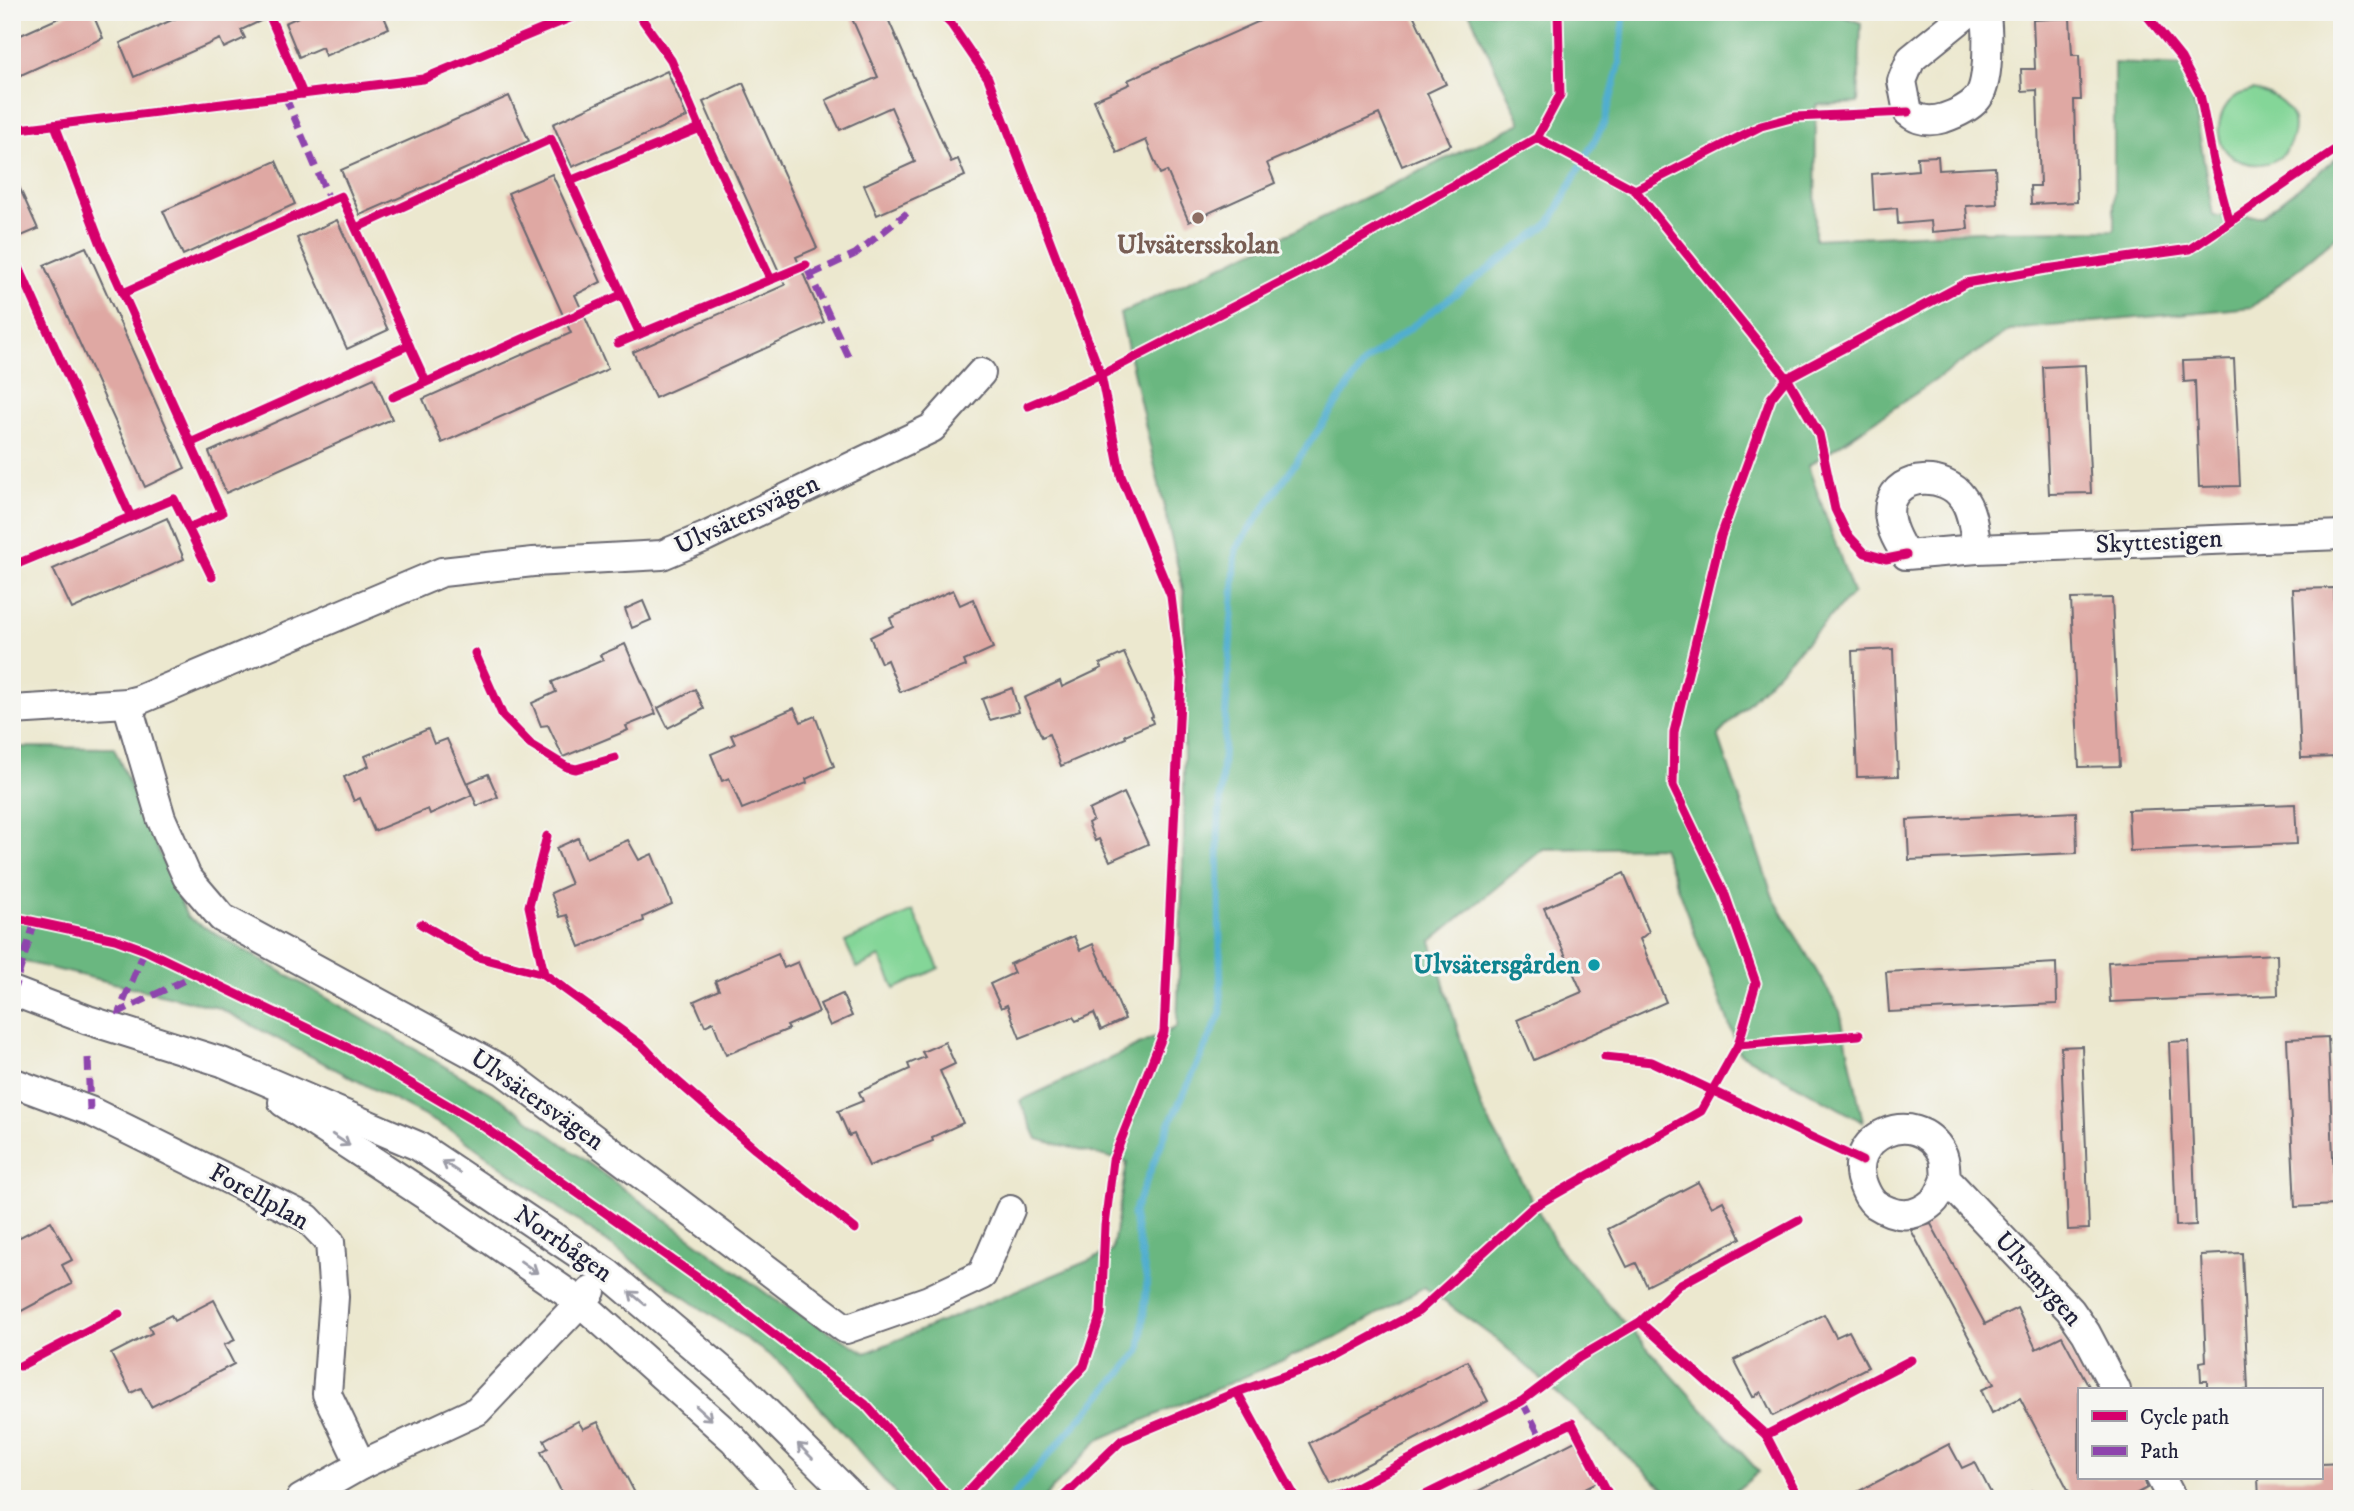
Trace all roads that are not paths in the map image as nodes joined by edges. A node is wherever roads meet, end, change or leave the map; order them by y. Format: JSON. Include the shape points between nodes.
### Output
{"nodes":[{"id":1,"x":1969,"y":12,"type":"edge"},
{"id":2,"x":1986,"y":12,"type":"edge"},
{"id":3,"x":981,"y":373,"type":"dead end"},
{"id":4,"x":2342,"y":535,"type":"edge"},
{"id":5,"x":1977,"y":549,"type":"dead end"},
{"id":6,"x":127,"y":703,"type":"junction"},
{"id":7,"x":12,"y":710,"type":"edge"},
{"id":8,"x":12,"y":991,"type":"edge"},
{"id":9,"x":222,"y":1062,"type":"junction"},
{"id":10,"x":12,"y":1082,"type":"edge"},
{"id":11,"x":1946,"y":1179,"type":"dead end"},
{"id":12,"x":1010,"y":1210,"type":"dead end"},
{"id":13,"x":607,"y":1273,"type":"junction"},
{"id":14,"x":580,"y":1302,"type":"junction"},
{"id":15,"x":2115,"y":1388,"type":"edge"},
{"id":16,"x":360,"y":1465,"type":"junction"},
{"id":17,"x":2162,"y":1480,"type":"edge"},
{"id":18,"x":301,"y":1499,"type":"edge"},
{"id":19,"x":788,"y":1499,"type":"edge"},
{"id":20,"x":854,"y":1499,"type":"edge"},
{"id":21,"x":2172,"y":1499,"type":"edge"}],
"edges":[{"from":1,"to":2,"type":"street","via":[[1911,59],[1902,81],[1908,113],[1917,120],[1940,119],[1963,110],[1979,96],[1986,68]]},
{"from":3,"to":6,"type":"street","name":"Ulvsätersvägen","via":[[932,428],[662,555],[442,572]]},
{"from":4,"to":5,"type":"street","name":"Skyttestigen"},
{"from":6,"to":7,"type":"street","name":"Ulvsätersvägen"},
{"from":6,"to":12,"type":"street","name":"Ulvsätersvägen","via":[[161,818],[187,877],[222,918],[504,1071],[846,1329],[929,1300],[982,1275]]},
{"from":8,"to":9,"type":"street","name":"Norrbågen"},
{"from":13,"to":9,"type":"street","name":"Norrbågen","one_way":true,"via":[[418,1146]]},
{"from":9,"to":14,"type":"street","name":"Norrbågen","one_way":true},
{"from":10,"to":16,"type":"street","name":"Forellplan","via":[[90,1111],[307,1218],[330,1242],[334,1297],[327,1394]]},
{"from":11,"to":15,"type":"street","name":"Ulvsmygen","via":[[2070,1310]]},
{"from":13,"to":14,"type":"street"},
{"from":20,"to":13,"type":"street","name":"Norrbågen","one_way":true,"via":[[737,1383]]},
{"from":14,"to":16,"type":"street","via":[[477,1411]]},
{"from":14,"to":19,"type":"street","name":"Norrbågen","one_way":true,"via":[[733,1440]]},
{"from":16,"to":18,"type":"street"},
{"from":17,"to":21,"type":"street"}]}
